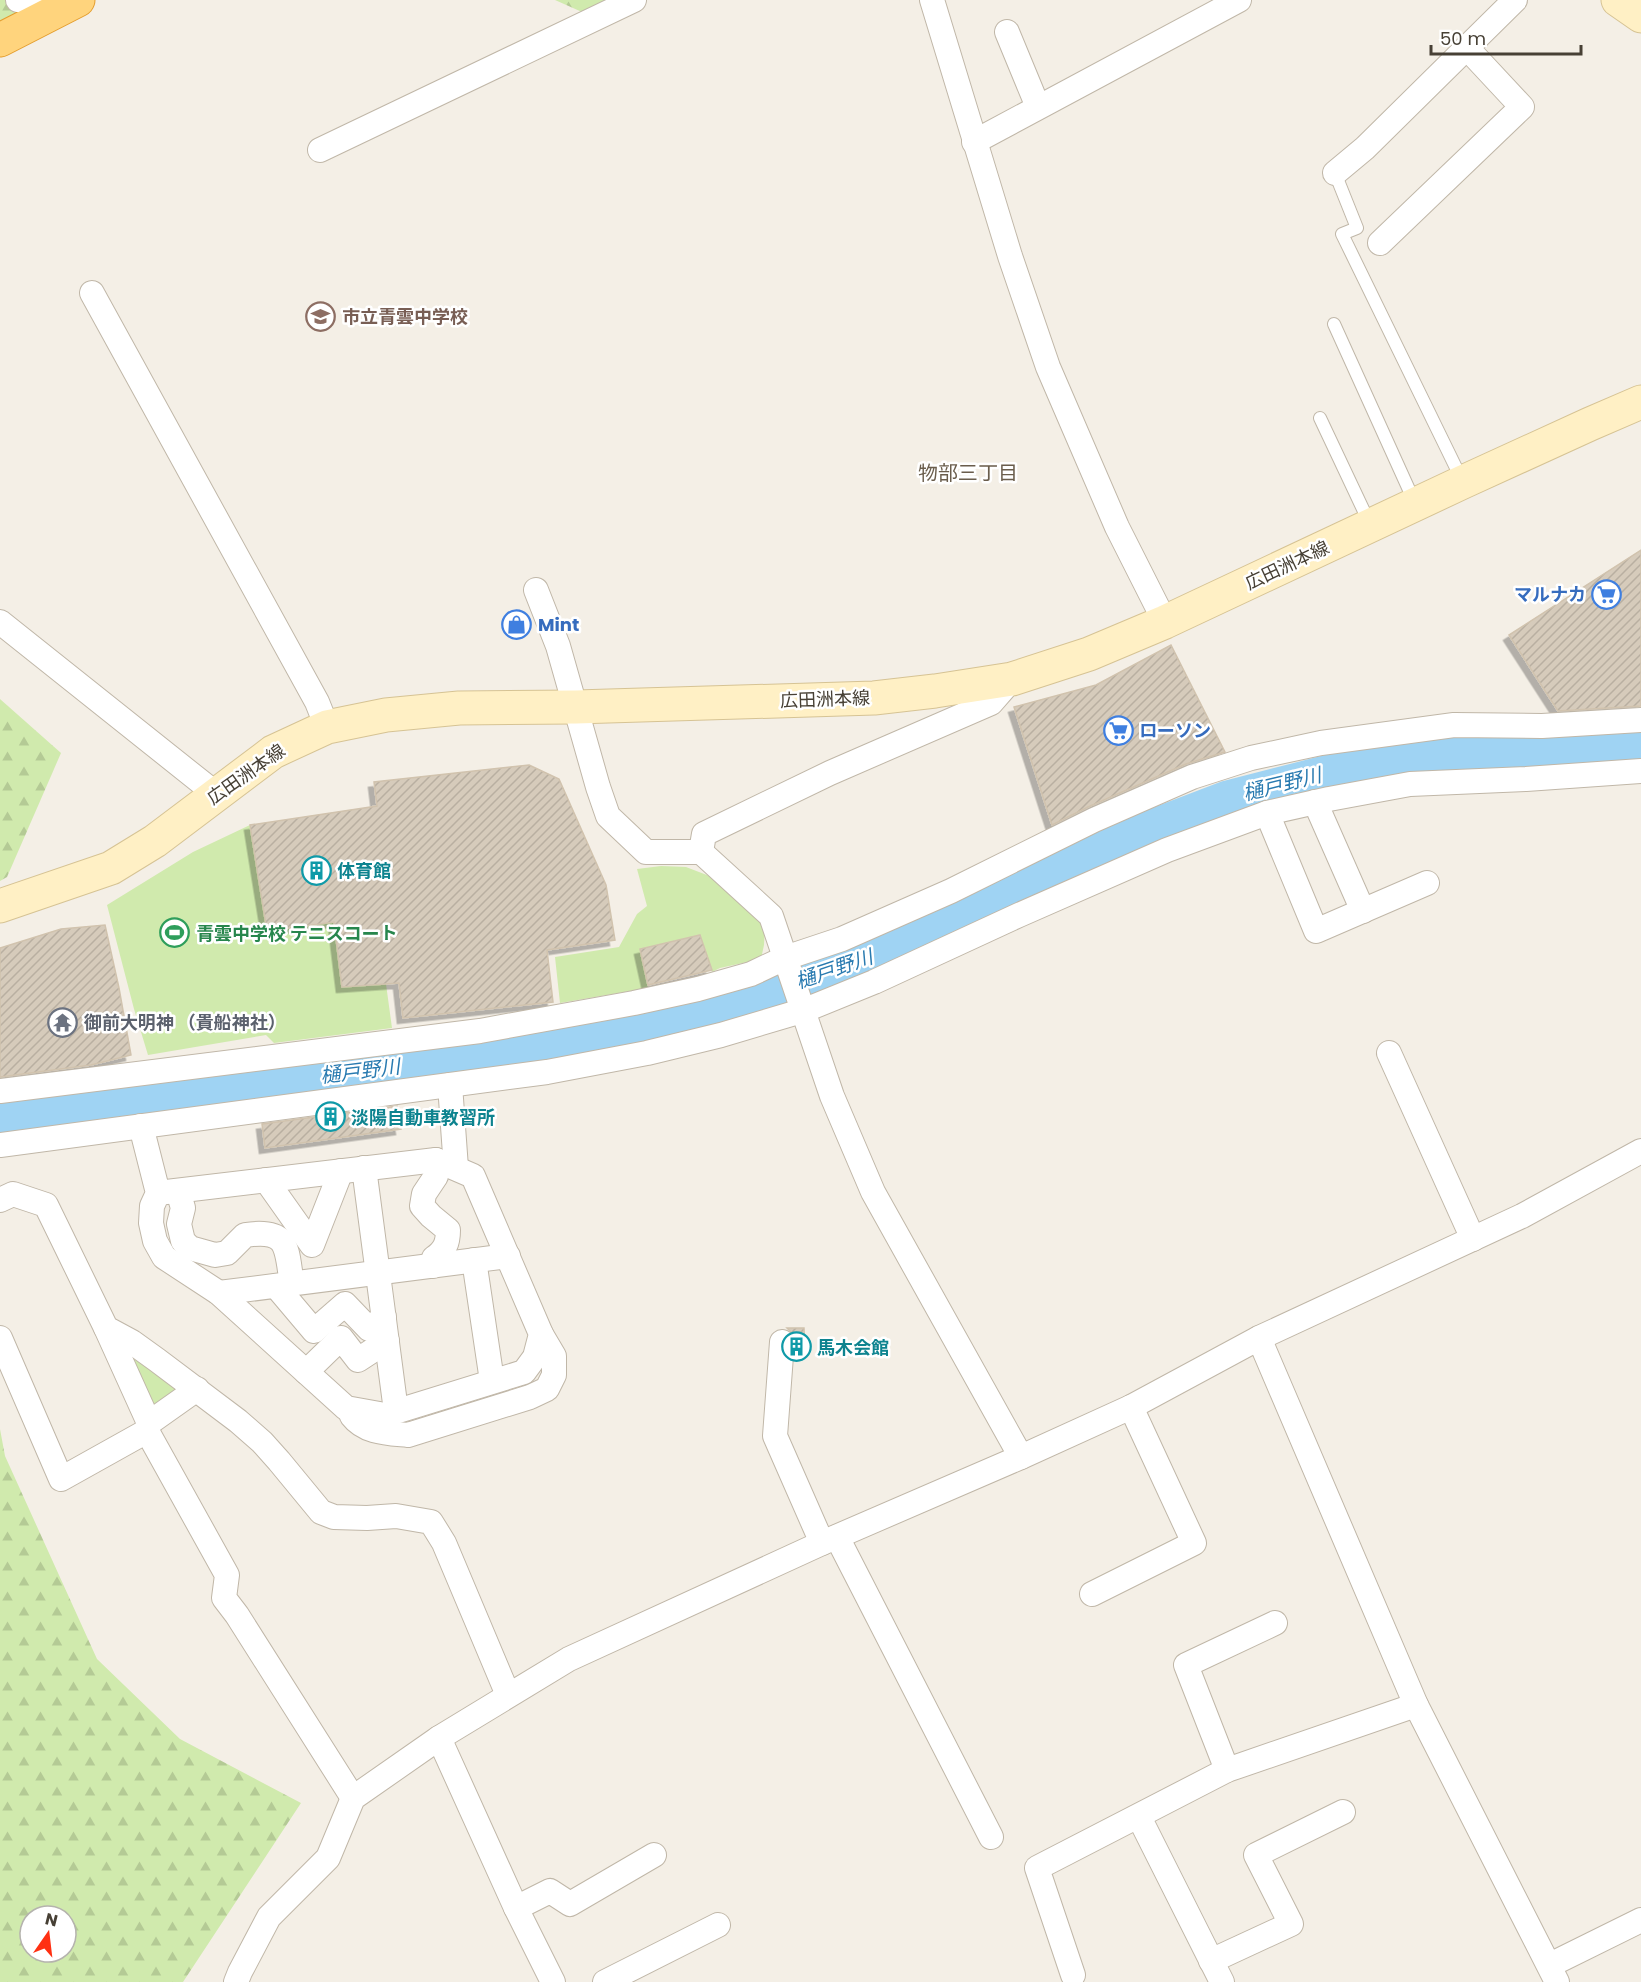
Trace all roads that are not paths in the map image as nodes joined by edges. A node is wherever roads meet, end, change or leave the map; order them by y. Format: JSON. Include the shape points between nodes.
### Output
{"nodes":[{"id":1,"x":13,"y":0,"type":"edge"},
{"id":2,"x":18,"y":0,"type":"edge"},
{"id":3,"x":634,"y":0,"type":"edge"},
{"id":4,"x":932,"y":0,"type":"edge"},
{"id":5,"x":1239,"y":0,"type":"edge"},
{"id":6,"x":1515,"y":0,"type":"edge"},
{"id":7,"x":1618,"y":0,"type":"edge"},
{"id":8,"x":69,"y":4,"type":"edge"},
{"id":9,"x":0,"y":6,"type":"edge"},
{"id":10,"x":1641,"y":15,"type":"edge"},
{"id":11,"x":1007,"y":32,"type":"dead end"},
{"id":12,"x":0,"y":40,"type":"edge"},
{"id":13,"x":1467,"y":48,"type":"junction"},
{"id":14,"x":1038,"y":107,"type":"junction"},
{"id":15,"x":974,"y":142,"type":"junction"},
{"id":16,"x":320,"y":150,"type":"dead end"},
{"id":17,"x":1335,"y":173,"type":"joint"},
{"id":18,"x":1380,"y":243,"type":"dead end"},
{"id":19,"x":92,"y":293,"type":"dead end"},
{"id":20,"x":1334,"y":324,"type":"dead end"},
{"id":21,"x":1641,"y":402,"type":"edge"},
{"id":22,"x":1320,"y":417,"type":"dead end"},
{"id":23,"x":1463,"y":482,"type":"junction"},
{"id":24,"x":1416,"y":504,"type":"junction"},
{"id":25,"x":1371,"y":525,"type":"junction"},
{"id":26,"x":536,"y":590,"type":"dead end"},
{"id":27,"x":0,"y":622,"type":"edge"},
{"id":28,"x":1165,"y":622,"type":"junction"},
{"id":29,"x":1012,"y":679,"type":"junction"},
{"id":30,"x":576,"y":707,"type":"junction"},
{"id":31,"x":1641,"y":720,"type":"edge"},
{"id":32,"x":327,"y":727,"type":"junction"},
{"id":33,"x":1641,"y":771,"type":"edge"},
{"id":34,"x":216,"y":794,"type":"junction"},
{"id":35,"x":1315,"y":802,"type":"junction"},
{"id":36,"x":1267,"y":813,"type":"junction"},
{"id":37,"x":701,"y":852,"type":"junction"},
{"id":38,"x":1427,"y":883,"type":"dead end"},
{"id":39,"x":0,"y":906,"type":"edge"},
{"id":40,"x":1364,"y":910,"type":"junction"},
{"id":41,"x":785,"y":958,"type":"junction"},
{"id":42,"x":804,"y":1010,"type":"junction"},
{"id":43,"x":1389,"y":1053,"type":"dead end"},
{"id":44,"x":450,"y":1085,"type":"junction"},
{"id":45,"x":0,"y":1091,"type":"edge"},
{"id":46,"x":141,"y":1126,"type":"junction"},
{"id":47,"x":0,"y":1145,"type":"edge"},
{"id":48,"x":1641,"y":1151,"type":"edge"},
{"id":49,"x":446,"y":1164,"type":"junction"},
{"id":50,"x":364,"y":1168,"type":"junction"},
{"id":51,"x":341,"y":1171,"type":"junction"},
{"id":52,"x":266,"y":1180,"type":"junction"},
{"id":53,"x":168,"y":1192,"type":"junction"},
{"id":54,"x":0,"y":1200,"type":"edge"},
{"id":55,"x":1473,"y":1239,"type":"junction"},
{"id":56,"x":508,"y":1256,"type":"junction"},
{"id":57,"x":474,"y":1260,"type":"junction"},
{"id":58,"x":433,"y":1266,"type":"junction"},
{"id":59,"x":378,"y":1273,"type":"junction"},
{"id":60,"x":284,"y":1285,"type":"junction"},
{"id":61,"x":219,"y":1293,"type":"junction"},
{"id":62,"x":384,"y":1317,"type":"junction"},
{"id":63,"x":106,"y":1328,"type":"junction"},
{"id":64,"x":542,"y":1335,"type":"junction"},
{"id":65,"x":0,"y":1338,"type":"edge"},
{"id":66,"x":1259,"y":1338,"type":"junction"},
{"id":67,"x":387,"y":1341,"type":"junction"},
{"id":68,"x":782,"y":1342,"type":"dead end"},
{"id":69,"x":306,"y":1372,"type":"junction"},
{"id":70,"x":492,"y":1381,"type":"junction"},
{"id":71,"x":197,"y":1389,"type":"junction"},
{"id":72,"x":343,"y":1405,"type":"junction"},
{"id":73,"x":1131,"y":1407,"type":"junction"},
{"id":74,"x":396,"y":1411,"type":"junction"},
{"id":75,"x":148,"y":1427,"type":"junction"},
{"id":76,"x":1021,"y":1457,"type":"junction"},
{"id":77,"x":829,"y":1540,"type":"junction"},
{"id":78,"x":1092,"y":1594,"type":"dead end"},
{"id":79,"x":1275,"y":1623,"type":"dead end"},
{"id":80,"x":508,"y":1695,"type":"junction"},
{"id":81,"x":1416,"y":1705,"type":"junction"},
{"id":82,"x":439,"y":1738,"type":"junction"},
{"id":83,"x":1227,"y":1770,"type":"junction"},
{"id":84,"x":353,"y":1798,"type":"junction"},
{"id":85,"x":1343,"y":1812,"type":"dead end"},
{"id":86,"x":1138,"y":1817,"type":"junction"},
{"id":87,"x":991,"y":1838,"type":"dead end"},
{"id":88,"x":654,"y":1855,"type":"dead end"},
{"id":89,"x":516,"y":1908,"type":"junction"},
{"id":90,"x":1641,"y":1920,"type":"edge"},
{"id":91,"x":718,"y":1925,"type":"dead end"},
{"id":92,"x":1211,"y":1961,"type":"junction"},
{"id":93,"x":1553,"y":1974,"type":"edge"},
{"id":94,"x":1073,"y":1975,"type":"dead end"},
{"id":95,"x":236,"y":1982,"type":"edge"},
{"id":96,"x":553,"y":1982,"type":"edge"},
{"id":97,"x":605,"y":1982,"type":"edge"},
{"id":98,"x":1222,"y":1982,"type":"edge"}],
"edges":[{"from":1,"to":9,"type":"street"},
{"from":2,"to":8,"type":"street"},
{"from":3,"to":16,"type":"street"},
{"from":4,"to":15,"type":"street"},
{"from":5,"to":14,"type":"street"},
{"from":6,"to":13,"type":"street"},
{"from":7,"to":10,"type":"main road"},
{"from":8,"to":12,"type":"highway"},
{"from":11,"to":14,"type":"street"},
{"from":13,"to":17,"type":"street"},
{"from":13,"to":18,"type":"street","via":[[1522,107]]},
{"from":14,"to":15,"type":"street"},
{"from":15,"to":28,"type":"street","via":[[1048,367],[1117,527]]},
{"from":17,"to":23,"type":"lane","via":[[1357,228],[1342,234]]},
{"from":19,"to":32,"type":"street","via":[[317,702]]},
{"from":20,"to":24,"type":"lane"},
{"from":21,"to":23,"type":"main road","name":"広田洲本線"},
{"from":22,"to":25,"type":"lane"},
{"from":23,"to":24,"type":"main road","name":"広田洲本線"},
{"from":24,"to":25,"type":"main road","name":"広田洲本線"},
{"from":25,"to":28,"type":"main road","name":"広田洲本線"},
{"from":26,"to":30,"type":"street"},
{"from":27,"to":34,"type":"street"},
{"from":28,"to":29,"type":"main road","name":"広田洲本線","via":[[1089,654]]},
{"from":29,"to":30,"type":"main road","name":"広田洲本線","via":[[874,698]]},
{"from":29,"to":37,"type":"street","via":[[991,703],[831,772],[704,834]]},
{"from":30,"to":32,"type":"main road","name":"広田洲本線","via":[[459,708],[386,715]]},
{"from":30,"to":37,"type":"street","via":[[608,816],[646,852]]},
{"from":31,"to":41,"type":"street","via":[[1542,726],[1454,725],[1321,743],[1251,758],[1192,777],[899,915]]},
{"from":32,"to":34,"type":"main road","name":"広田洲本線","via":[[273,752]]},
{"from":33,"to":35,"type":"street","via":[[1410,784]]},
{"from":34,"to":39,"type":"main road","name":"広田洲本線","via":[[155,841],[111,868]]},
{"from":35,"to":36,"type":"street"},
{"from":35,"to":40,"type":"street"},
{"from":36,"to":40,"type":"street","via":[[1316,931]]},
{"from":36,"to":42,"type":"street","via":[[1167,850]]},
{"from":37,"to":41,"type":"street","via":[[771,916]]},
{"from":38,"to":40,"type":"street"},
{"from":41,"to":42,"type":"street"},
{"from":41,"to":45,"type":"street","via":[[751,974],[698,989],[480,1031]]},
{"from":42,"to":44,"type":"street","via":[[620,1059]]},
{"from":42,"to":76,"type":"street","via":[[832,1096],[873,1192]]},
{"from":43,"to":55,"type":"street"},
{"from":44,"to":46,"type":"street"},
{"from":44,"to":49,"type":"street"},
{"from":46,"to":47,"type":"street"},
{"from":46,"to":53,"type":"street"},
{"from":48,"to":55,"type":"street"},
{"from":49,"to":50,"type":"street"},
{"from":49,"to":56,"type":"street","via":[[473,1176]]},
{"from":49,"to":58,"type":"street","via":[[424,1194],[422,1206],[448,1230],[448,1242],[434,1258]]},
{"from":50,"to":51,"type":"street"},
{"from":50,"to":59,"type":"street"},
{"from":51,"to":52,"type":"street"},
{"from":51,"to":52,"type":"street","via":[[312,1245]]},
{"from":52,"to":53,"type":"street"},
{"from":53,"to":60,"type":"street","via":[[183,1208],[179,1224],[183,1241],[201,1253],[226,1252],[245,1235],[269,1234],[281,1240],[289,1253]]},
{"from":53,"to":61,"type":"street","via":[[152,1206],[155,1241],[164,1257]]},
{"from":54,"to":63,"type":"street","via":[[13,1194],[46,1206]]},
{"from":55,"to":66,"type":"street"},
{"from":56,"to":57,"type":"street"},
{"from":56,"to":64,"type":"street"},
{"from":57,"to":58,"type":"street"},
{"from":57,"to":70,"type":"street"},
{"from":58,"to":59,"type":"street"},
{"from":59,"to":60,"type":"street"},
{"from":59,"to":62,"type":"street"},
{"from":60,"to":61,"type":"street"},
{"from":60,"to":62,"type":"street","via":[[314,1331],[345,1304],[369,1329]]},
{"from":61,"to":69,"type":"street"},
{"from":62,"to":67,"type":"street"},
{"from":63,"to":71,"type":"street"},
{"from":63,"to":75,"type":"street"},
{"from":64,"to":70,"type":"street","via":[[535,1357],[524,1372]]},
{"from":64,"to":72,"type":"street","via":[[554,1356],[554,1375],[547,1389],[530,1397],[408,1435],[360,1426]]},
{"from":65,"to":75,"type":"street","via":[[62,1479]]},
{"from":66,"to":73,"type":"street"},
{"from":66,"to":81,"type":"street"},
{"from":67,"to":69,"type":"street","via":[[358,1360],[341,1338]]},
{"from":67,"to":74,"type":"street"},
{"from":68,"to":77,"type":"street","via":[[775,1436]]},
{"from":69,"to":72,"type":"street"},
{"from":70,"to":74,"type":"street"},
{"from":71,"to":75,"type":"street"},
{"from":71,"to":80,"type":"street","via":[[262,1442],[321,1512],[334,1517],[396,1515],[431,1522],[444,1543]]},
{"from":72,"to":74,"type":"street","via":[[385,1415]]},
{"from":73,"to":76,"type":"street"},
{"from":73,"to":78,"type":"street","via":[[1194,1543]]},
{"from":75,"to":84,"type":"street","via":[[227,1575],[224,1598]]},
{"from":76,"to":77,"type":"street"},
{"from":77,"to":80,"type":"street","via":[[569,1659]]},
{"from":77,"to":87,"type":"street"},
{"from":79,"to":83,"type":"street","via":[[1186,1665]]},
{"from":80,"to":82,"type":"street"},
{"from":81,"to":83,"type":"street"},
{"from":81,"to":93,"type":"street"},
{"from":82,"to":84,"type":"street"},
{"from":82,"to":89,"type":"street"},
{"from":83,"to":86,"type":"street"},
{"from":84,"to":95,"type":"street","via":[[328,1858],[269,1917]]},
{"from":85,"to":92,"type":"street","via":[[1256,1855],[1291,1924]]},
{"from":86,"to":92,"type":"street"},
{"from":86,"to":94,"type":"street","via":[[1037,1868]]},
{"from":88,"to":89,"type":"street","via":[[570,1904],[550,1892]]},
{"from":89,"to":96,"type":"street"},
{"from":90,"to":93,"type":"street"},
{"from":91,"to":97,"type":"street"},
{"from":92,"to":98,"type":"street"}]}
